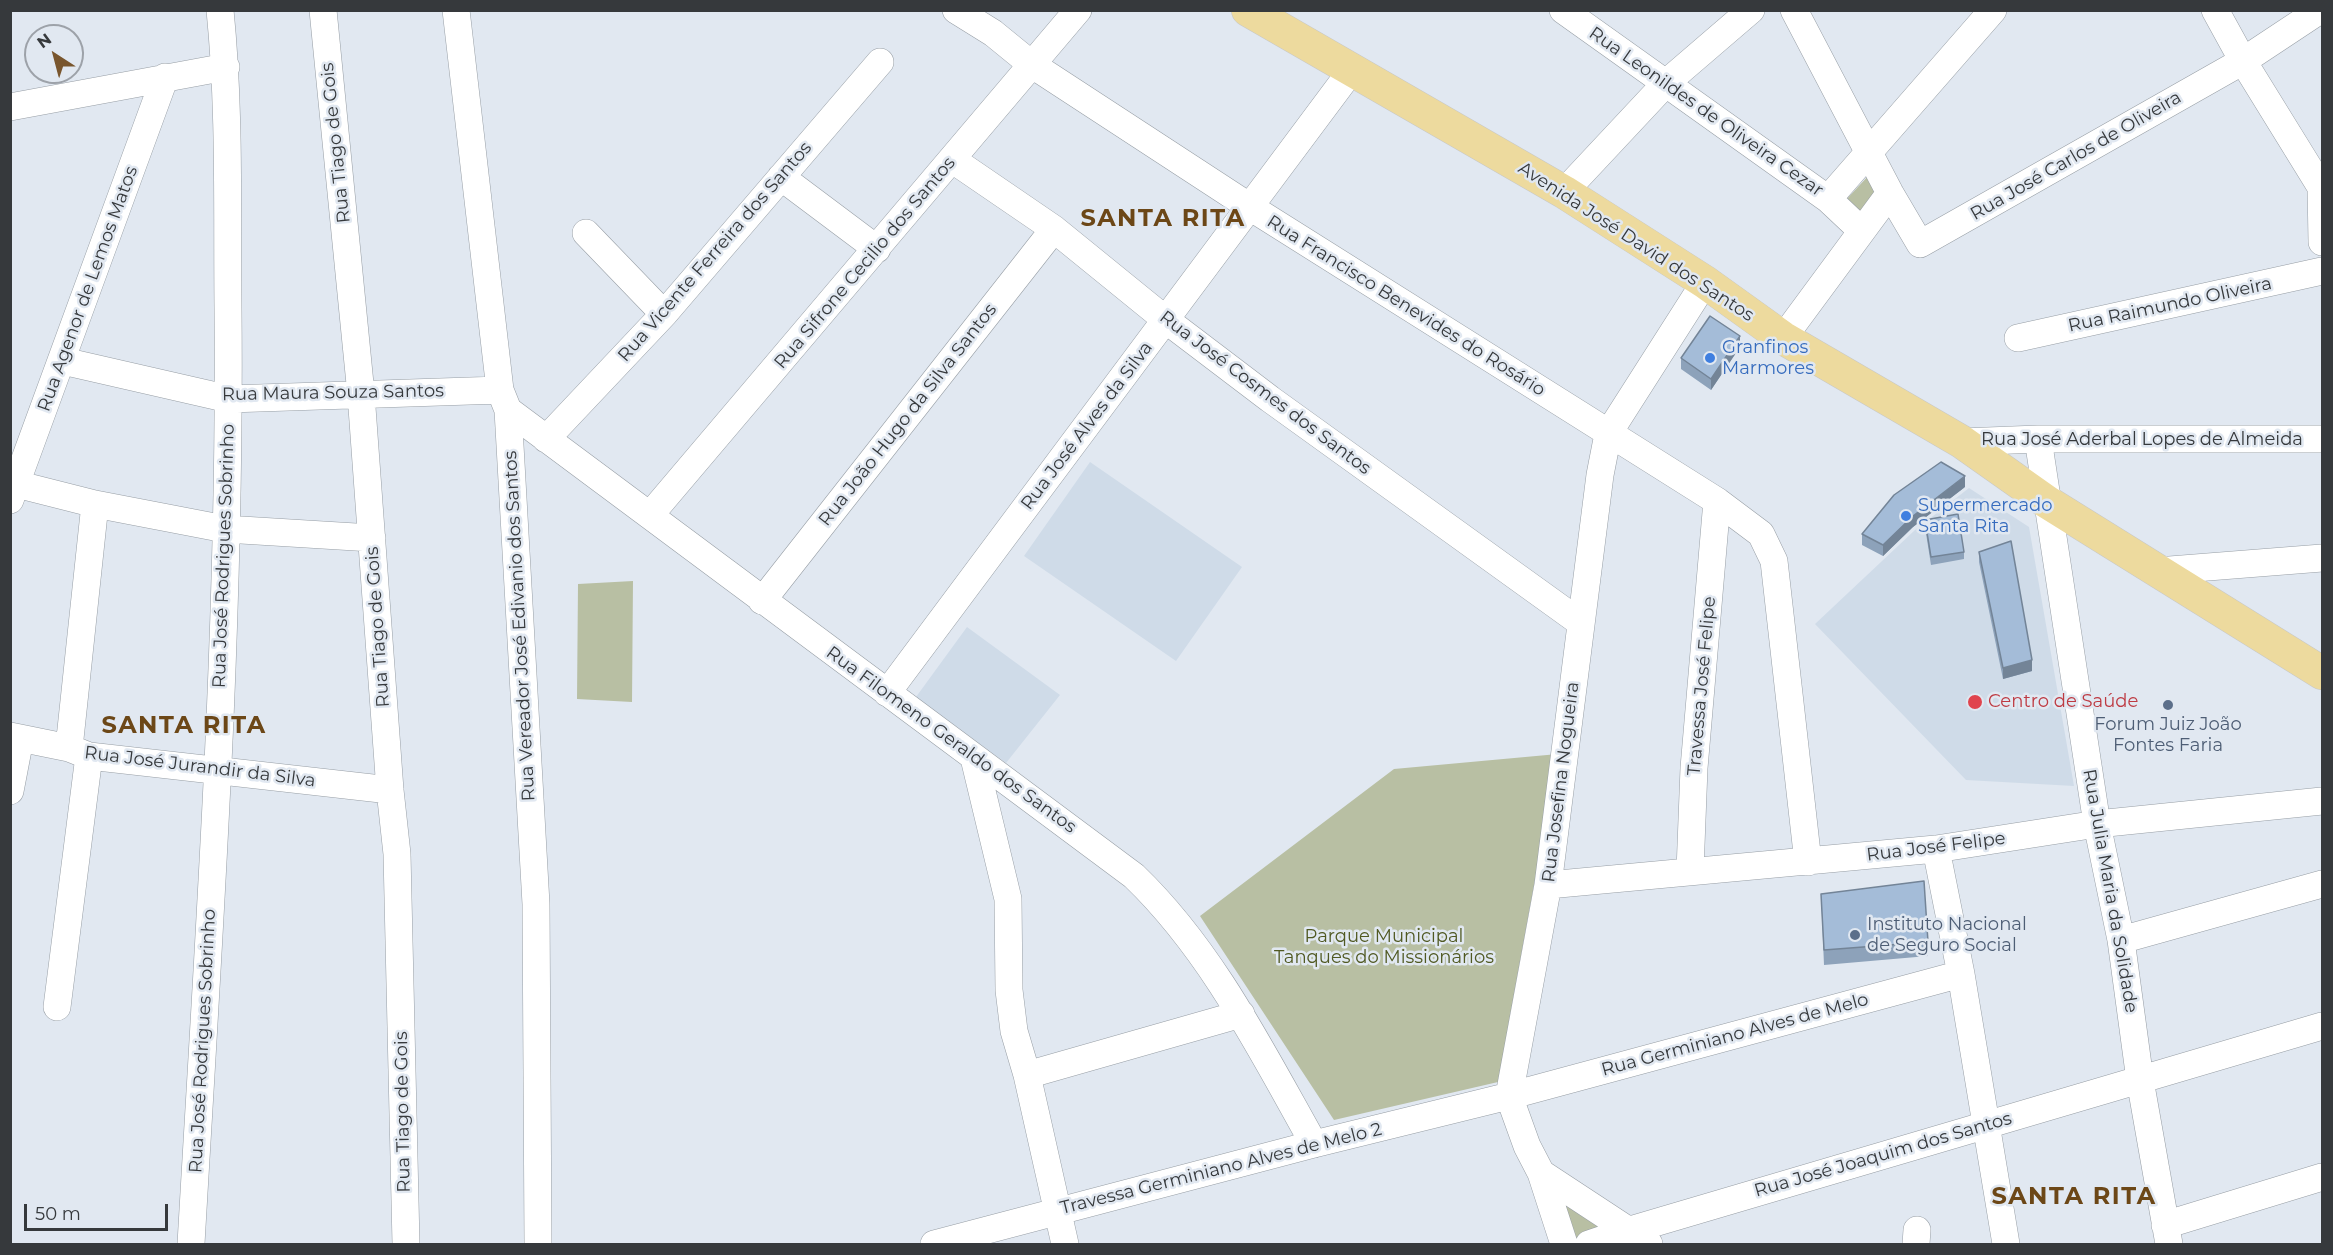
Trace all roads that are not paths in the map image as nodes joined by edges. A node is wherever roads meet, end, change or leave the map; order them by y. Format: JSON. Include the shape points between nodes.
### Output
{"nodes":[{"id":1,"x":220,"y":10,"type":"edge"},
{"id":2,"x":323,"y":10,"type":"edge"},
{"id":3,"x":456,"y":10,"type":"edge"},
{"id":4,"x":956,"y":10,"type":"edge"},
{"id":5,"x":1078,"y":10,"type":"edge"},
{"id":6,"x":1248,"y":10,"type":"edge"},
{"id":7,"x":1563,"y":10,"type":"edge"},
{"id":8,"x":1751,"y":10,"type":"edge"},
{"id":9,"x":1794,"y":10,"type":"edge"},
{"id":10,"x":1993,"y":10,"type":"edge"},
{"id":11,"x":2215,"y":10,"type":"edge"},
{"id":12,"x":2320,"y":10,"type":"edge"},
{"id":13,"x":2243,"y":61,"type":"junction"},
{"id":14,"x":880,"y":62,"type":"dead end"},
{"id":15,"x":1031,"y":64,"type":"junction"},
{"id":16,"x":226,"y":67,"type":"junction"},
{"id":17,"x":1351,"y":71,"type":"junction"},
{"id":18,"x":165,"y":77,"type":"junction"},
{"id":19,"x":1666,"y":83,"type":"junction"},
{"id":20,"x":10,"y":107,"type":"edge"},
{"id":21,"x":1869,"y":153,"type":"junction"},
{"id":22,"x":953,"y":159,"type":"junction"},
{"id":23,"x":781,"y":177,"type":"junction"},
{"id":24,"x":2322,"y":187,"type":"edge"},
{"id":25,"x":1564,"y":192,"type":"junction"},
{"id":26,"x":1890,"y":193,"type":"junction"},
{"id":27,"x":1828,"y":199,"type":"junction"},
{"id":28,"x":1250,"y":207,"type":"junction"},
{"id":29,"x":1054,"y":229,"type":"junction"},
{"id":30,"x":1862,"y":231,"type":"junction"},
{"id":31,"x":586,"y":233,"type":"dead end"},
{"id":32,"x":2322,"y":242,"type":"edge"},
{"id":33,"x":877,"y":249,"type":"junction"},
{"id":34,"x":2322,"y":272,"type":"edge"},
{"id":35,"x":1705,"y":282,"type":"junction"},
{"id":36,"x":664,"y":314,"type":"junction"},
{"id":37,"x":1166,"y":320,"type":"junction"},
{"id":38,"x":1783,"y":338,"type":"junction"},
{"id":39,"x":2018,"y":338,"type":"dead end"},
{"id":40,"x":63,"y":360,"type":"junction"},
{"id":41,"x":361,"y":394,"type":"junction"},
{"id":42,"x":229,"y":399,"type":"junction"},
{"id":43,"x":504,"y":400,"type":"junction"},
{"id":44,"x":1608,"y":434,"type":"junction"},
{"id":45,"x":2038,"y":439,"type":"junction"},
{"id":46,"x":2322,"y":439,"type":"edge"},
{"id":47,"x":546,"y":440,"type":"junction"},
{"id":48,"x":1962,"y":442,"type":"junction"},
{"id":49,"x":14,"y":492,"type":"edge"},
{"id":50,"x":1717,"y":501,"type":"junction"},
{"id":51,"x":2047,"y":502,"type":"junction"},
{"id":52,"x":95,"y":504,"type":"junction"},
{"id":53,"x":650,"y":515,"type":"junction"},
{"id":54,"x":225,"y":529,"type":"junction"},
{"id":55,"x":372,"y":538,"type":"junction"},
{"id":56,"x":2322,"y":558,"type":"edge"},
{"id":57,"x":2157,"y":571,"type":"junction"},
{"id":58,"x":762,"y":601,"type":"junction"},
{"id":59,"x":1581,"y":623,"type":"junction"},
{"id":60,"x":2322,"y":673,"type":"edge"},
{"id":61,"x":887,"y":693,"type":"junction"},
{"id":62,"x":15,"y":738,"type":"edge"},
{"id":63,"x":79,"y":752,"type":"junction"},
{"id":64,"x":974,"y":758,"type":"junction"},
{"id":65,"x":218,"y":771,"type":"junction"},
{"id":66,"x":390,"y":790,"type":"junction"},
{"id":67,"x":10,"y":791,"type":"edge"},
{"id":68,"x":2322,"y":801,"type":"edge"},
{"id":69,"x":2097,"y":824,"type":"junction"},
{"id":70,"x":1936,"y":849,"type":"junction"},
{"id":71,"x":1808,"y":862,"type":"junction"},
{"id":72,"x":1690,"y":871,"type":"junction"},
{"id":73,"x":2322,"y":884,"type":"edge"},
{"id":74,"x":1548,"y":885,"type":"junction"},
{"id":75,"x":2121,"y":940,"type":"junction"},
{"id":76,"x":1961,"y":974,"type":"junction"},
{"id":77,"x":57,"y":1007,"type":"dead end"},
{"id":78,"x":1241,"y":1014,"type":"junction"},
{"id":79,"x":2322,"y":1026,"type":"edge"},
{"id":80,"x":1027,"y":1075,"type":"junction"},
{"id":81,"x":2140,"y":1080,"type":"junction"},
{"id":82,"x":1509,"y":1096,"type":"junction"},
{"id":83,"x":1986,"y":1125,"type":"junction"},
{"id":84,"x":1314,"y":1144,"type":"junction"},
{"id":85,"x":1541,"y":1173,"type":"junction"},
{"id":86,"x":2322,"y":1177,"type":"edge"},
{"id":87,"x":1059,"y":1211,"type":"junction"},
{"id":88,"x":2167,"y":1235,"type":"edge"},
{"id":89,"x":1638,"y":1238,"type":"edge"},
{"id":90,"x":191,"y":1245,"type":"edge"},
{"id":91,"x":406,"y":1245,"type":"edge"},
{"id":92,"x":538,"y":1245,"type":"edge"},
{"id":93,"x":934,"y":1245,"type":"edge"},
{"id":94,"x":1065,"y":1245,"type":"edge"},
{"id":95,"x":1564,"y":1245,"type":"edge"},
{"id":96,"x":1589,"y":1245,"type":"edge"},
{"id":97,"x":2006,"y":1245,"type":"edge"}],
"edges":[{"from":1,"to":16,"type":"street","name":"Rua José Rodrigues Sobrinho"},
{"from":2,"to":41,"type":"street","name":"Rua Tiago de Gois"},
{"from":3,"to":43,"type":"street","name":"Rua Vereador José Edivanio dos Santos"},
{"from":4,"to":15,"type":"street","name":"Rua Francisco Benevides do Rosário"},
{"from":5,"to":15,"type":"street","name":"Rua Sifrone Cecilio dos Santos"},
{"from":6,"to":17,"type":"main road","name":"Avenida José David dos Santos"},
{"from":7,"to":19,"type":"street","name":"Rua Leonildes de Oliveira Cezar"},
{"from":8,"to":19,"type":"street"},
{"from":9,"to":21,"type":"street","name":"Rua José Carlos de Oliveira"},
{"from":10,"to":21,"type":"street","name":"Rua Leonildes de Oliveira Cezar"},
{"from":11,"to":13,"type":"street"},
{"from":12,"to":13,"type":"street","name":"Rua José Carlos de Oliveira"},
{"from":13,"to":24,"type":"street"},
{"from":13,"to":26,"type":"street","name":"Rua José Carlos de Oliveira","via":[[1920,244]]},
{"from":14,"to":23,"type":"street","name":"Rua Vicente Ferreira dos Santos"},
{"from":15,"to":22,"type":"street","name":"Rua Sifrone Cecilio dos Santos"},
{"from":15,"to":28,"type":"street","name":"Rua Francisco Benevides do Rosário"},
{"from":16,"to":18,"type":"street"},
{"from":16,"to":42,"type":"street","name":"Rua José Rodrigues Sobrinho"},
{"from":17,"to":25,"type":"main road","name":"Avenida José David dos Santos"},
{"from":17,"to":28,"type":"street","name":"Rua José Alves da Silva"},
{"from":18,"to":20,"type":"street"},
{"from":18,"to":40,"type":"street","name":"Rua Agenor de Lemos Matos"},
{"from":19,"to":25,"type":"street"},
{"from":19,"to":27,"type":"street","name":"Rua Leonildes de Oliveira Cezar"},
{"from":21,"to":26,"type":"street","name":"Rua José Carlos de Oliveira"},
{"from":21,"to":27,"type":"street","name":"Rua Leonildes de Oliveira Cezar"},
{"from":22,"to":29,"type":"street","name":"Rua José Cosmes dos Santos"},
{"from":22,"to":33,"type":"street","name":"Rua Sifrone Cecilio dos Santos"},
{"from":23,"to":33,"type":"street"},
{"from":23,"to":36,"type":"street","name":"Rua Vicente Ferreira dos Santos"},
{"from":24,"to":32,"type":"street"},
{"from":25,"to":35,"type":"main road","name":"Avenida José David dos Santos"},
{"from":26,"to":30,"type":"street"},
{"from":27,"to":30,"type":"street"},
{"from":28,"to":37,"type":"street","name":"Rua José Alves da Silva"},
{"from":28,"to":44,"type":"street","name":"Rua Francisco Benevides do Rosário"},
{"from":29,"to":37,"type":"street","name":"Rua José Cosmes dos Santos"},
{"from":29,"to":58,"type":"street","name":"Rua João Hugo da Silva Santos"},
{"from":30,"to":38,"type":"street"},
{"from":31,"to":36,"type":"street"},
{"from":33,"to":53,"type":"street","name":"Rua Sifrone Cecilio dos Santos"},
{"from":34,"to":39,"type":"street","name":"Rua Raimundo Oliveira"},
{"from":35,"to":38,"type":"main road","name":"Avenida José David dos Santos"},
{"from":35,"to":44,"type":"street","name":"Rua Josefina Nogueira"},
{"from":36,"to":47,"type":"street","name":"Rua Vicente Ferreira dos Santos"},
{"from":37,"to":59,"type":"street","name":"Rua José Cosmes dos Santos"},
{"from":37,"to":61,"type":"street","name":"Rua José Alves da Silva"},
{"from":38,"to":48,"type":"main road","name":"Avenida José David dos Santos"},
{"from":40,"to":42,"type":"street","name":"Rua Maura Souza Santos"},
{"from":40,"to":49,"type":"street","name":"Rua Agenor de Lemos Matos"},
{"from":41,"to":42,"type":"street","name":"Rua Maura Souza Santos"},
{"from":41,"to":43,"type":"street","name":"Rua Maura Souza Santos"},
{"from":41,"to":55,"type":"street","name":"Rua Tiago de Gois"},
{"from":42,"to":54,"type":"street","name":"Rua José Rodrigues Sobrinho"},
{"from":43,"to":47,"type":"street","name":"Rua Filomeno Geraldo dos Santos"},
{"from":43,"to":92,"type":"street","name":"Rua Vereador José Edivanio dos Santos","via":[[536,904]]},
{"from":44,"to":50,"type":"street","name":"Rua Francisco Benevides do Rosário"},
{"from":44,"to":59,"type":"street","name":"Rua Josefina Nogueira"},
{"from":45,"to":46,"type":"street","name":"Rua José Aderbal Lopes de Almeida"},
{"from":45,"to":48,"type":"street","name":"Rua José Aderbal Lopes de Almeida"},
{"from":45,"to":51,"type":"street","name":"Rua Julia Maria da Solidade"},
{"from":47,"to":53,"type":"street","name":"Rua Filomeno Geraldo dos Santos"},
{"from":48,"to":51,"type":"main road","name":"Avenida José David dos Santos"},
{"from":49,"to":52,"type":"street"},
{"from":50,"to":71,"type":"street","name":"Rua Francisco Benevides do Rosário","via":[[1761,534],[1774,561]]},
{"from":50,"to":72,"type":"street","name":"Travessa José Felipe","via":[[1694,768]]},
{"from":51,"to":57,"type":"main road","name":"Avenida José David dos Santos"},
{"from":51,"to":69,"type":"street","name":"Rua Julia Maria da Solidade"},
{"from":52,"to":54,"type":"street"},
{"from":52,"to":63,"type":"street"},
{"from":53,"to":58,"type":"street","name":"Rua Filomeno Geraldo dos Santos"},
{"from":54,"to":55,"type":"street"},
{"from":54,"to":65,"type":"street","name":"Rua José Rodrigues Sobrinho"},
{"from":55,"to":66,"type":"street","name":"Rua Tiago de Gois"},
{"from":56,"to":57,"type":"street"},
{"from":57,"to":60,"type":"main road","name":"Avenida José David dos Santos"},
{"from":58,"to":61,"type":"street","name":"Rua Filomeno Geraldo dos Santos"},
{"from":59,"to":74,"type":"street","name":"Rua Josefina Nogueira"},
{"from":61,"to":64,"type":"street","name":"Rua Filomeno Geraldo dos Santos"},
{"from":62,"to":63,"type":"street","name":"Rua José Jurandir da Silva"},
{"from":62,"to":67,"type":"street"},
{"from":63,"to":65,"type":"street","name":"Rua José Jurandir da Silva"},
{"from":63,"to":77,"type":"street"},
{"from":64,"to":78,"type":"street","name":"Rua Filomeno Geraldo dos Santos","via":[[1134,876],[1166,906]]},
{"from":64,"to":80,"type":"street","via":[[1008,899],[1010,1005]]},
{"from":65,"to":66,"type":"street","name":"Rua José Jurandir da Silva"},
{"from":65,"to":90,"type":"street","name":"Rua José Rodrigues Sobrinho"},
{"from":66,"to":91,"type":"street","name":"Rua Tiago de Gois","via":[[398,854]]},
{"from":68,"to":69,"type":"street","name":"Rua José Felipe"},
{"from":69,"to":70,"type":"street","name":"Rua José Felipe"},
{"from":69,"to":75,"type":"street","name":"Rua Julia Maria da Solidade"},
{"from":70,"to":71,"type":"street","name":"Rua José Felipe"},
{"from":70,"to":76,"type":"street"},
{"from":71,"to":72,"type":"street","name":"Rua José Felipe"},
{"from":72,"to":74,"type":"street","name":"Rua José Felipe"},
{"from":73,"to":75,"type":"street"},
{"from":74,"to":82,"type":"street","name":"Rua Josefina Nogueira"},
{"from":75,"to":81,"type":"street","name":"Rua Julia Maria da Solidade"},
{"from":76,"to":82,"type":"street","name":"Rua Germiniano Alves de Melo"},
{"from":76,"to":83,"type":"street"},
{"from":78,"to":80,"type":"street"},
{"from":78,"to":84,"type":"street","name":"Rua Filomeno Geraldo dos Santos"},
{"from":79,"to":81,"type":"street","name":"Rua José Joaquim dos Santos"},
{"from":80,"to":87,"type":"street"},
{"from":81,"to":83,"type":"street","name":"Rua José Joaquim dos Santos"},
{"from":81,"to":88,"type":"street","name":"Rua Julia Maria da Solidade"},
{"from":82,"to":84,"type":"street","name":"Travessa Germiniano Alves de Melo 2"},
{"from":82,"to":85,"type":"street"},
{"from":83,"to":89,"type":"street","name":"Rua José Joaquim dos Santos"},
{"from":83,"to":97,"type":"street"},
{"from":84,"to":87,"type":"street","name":"Travessa Germiniano Alves de Melo 2"},
{"from":85,"to":89,"type":"street"},
{"from":85,"to":95,"type":"street"},
{"from":86,"to":88,"type":"street"},
{"from":87,"to":93,"type":"street","name":"Travessa Germiniano Alves de Melo 2"},
{"from":87,"to":94,"type":"street"},
{"from":89,"to":96,"type":"street","name":"Rua José Joaquim dos Santos"}]}
